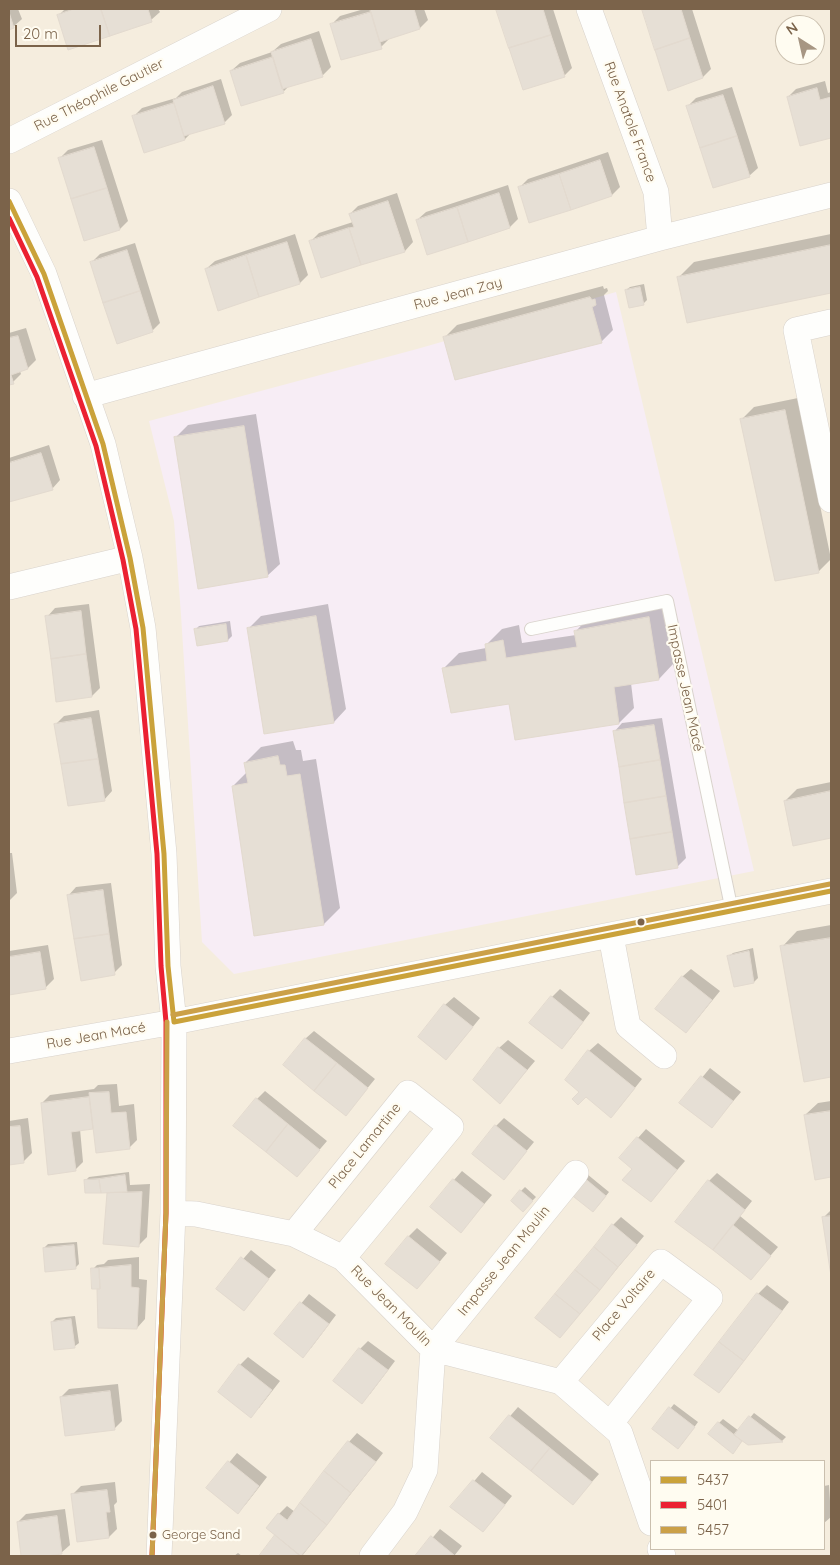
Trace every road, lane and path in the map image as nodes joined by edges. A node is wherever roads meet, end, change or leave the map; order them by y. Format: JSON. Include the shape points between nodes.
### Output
{"nodes":[{"id":1,"x":269,"y":9,"type":"edge"},
{"id":2,"x":589,"y":9,"type":"edge"},
{"id":3,"x":9,"y":141,"type":"edge"},
{"id":4,"x":831,"y":195,"type":"edge"},
{"id":5,"x":9,"y":201,"type":"edge"},
{"id":6,"x":660,"y":238,"type":"junction"},
{"id":7,"x":831,"y":322,"type":"edge"},
{"id":8,"x":85,"y":396,"type":"junction"},
{"id":9,"x":831,"y":500,"type":"edge"},
{"id":10,"x":130,"y":558,"type":"junction"},
{"id":11,"x":9,"y":587,"type":"edge"},
{"id":12,"x":531,"y":629,"type":"dead end"},
{"id":13,"x":831,"y":892,"type":"edge"},
{"id":14,"x":732,"y":911,"type":"junction"},
{"id":15,"x":611,"y":936,"type":"junction"},
{"id":16,"x":174,"y":1022,"type":"junction"},
{"id":17,"x":9,"y":1050,"type":"edge"},
{"id":18,"x":664,"y":1056,"type":"dead end"},
{"id":19,"x":576,"y":1173,"type":"dead end"},
{"id":20,"x":173,"y":1212,"type":"junction"},
{"id":21,"x":294,"y":1234,"type":"junction"},
{"id":22,"x":343,"y":1258,"type":"junction"},
{"id":23,"x":433,"y":1349,"type":"junction"},
{"id":24,"x":561,"y":1382,"type":"junction"},
{"id":25,"x":610,"y":1424,"type":"junction"},
{"id":26,"x":650,"y":1520,"type":"edge"},
{"id":27,"x":159,"y":1556,"type":"edge"},
{"id":28,"x":372,"y":1556,"type":"edge"}],
"edges":[{"from":1,"to":3,"type":"street","name":"Rue Théophile Gautier"},
{"from":2,"to":6,"type":"street","name":"Rue Anatole France","via":[[656,192]]},
{"from":4,"to":6,"type":"street","name":"Rue Jean Zay"},
{"from":5,"to":8,"type":"street","via":[[44,274]]},
{"from":6,"to":8,"type":"street","name":"Rue Jean Zay"},
{"from":7,"to":9,"type":"street","via":[[796,330]]},
{"from":8,"to":10,"type":"street","via":[[103,444]]},
{"from":10,"to":11,"type":"street"},
{"from":10,"to":16,"type":"street","via":[[143,628],[163,844],[168,966]]},
{"from":12,"to":14,"type":"lane","name":"Impasse Jean Macé","via":[[667,602]]},
{"from":13,"to":14,"type":"street","name":"Rue Jean Macé"},
{"from":14,"to":15,"type":"street","name":"Rue Jean Macé"},
{"from":15,"to":16,"type":"street","name":"Rue Jean Macé"},
{"from":15,"to":18,"type":"street","via":[[628,1026]]},
{"from":16,"to":17,"type":"street","name":"Rue Jean Macé"},
{"from":16,"to":20,"type":"street"},
{"from":19,"to":23,"type":"street","name":"Impasse Jean Moulin"},
{"from":20,"to":21,"type":"street","name":"Rue Jean Moulin"},
{"from":20,"to":27,"type":"street"},
{"from":21,"to":22,"type":"street","name":"Rue Jean Moulin"},
{"from":21,"to":22,"type":"street","name":"Place Lamartine","via":[[408,1093],[451,1127]]},
{"from":22,"to":23,"type":"street","name":"Rue Jean Moulin"},
{"from":23,"to":24,"type":"street","name":"Rue Jean Moulin"},
{"from":23,"to":28,"type":"street","via":[[425,1470],[405,1512]]},
{"from":24,"to":25,"type":"street","name":"Rue Jean Moulin"},
{"from":24,"to":25,"type":"street","name":"Place Voltaire","via":[[661,1262],[710,1298]]},
{"from":25,"to":26,"type":"street","name":"Rue Jean Moulin","via":[[620,1433]]}]}
